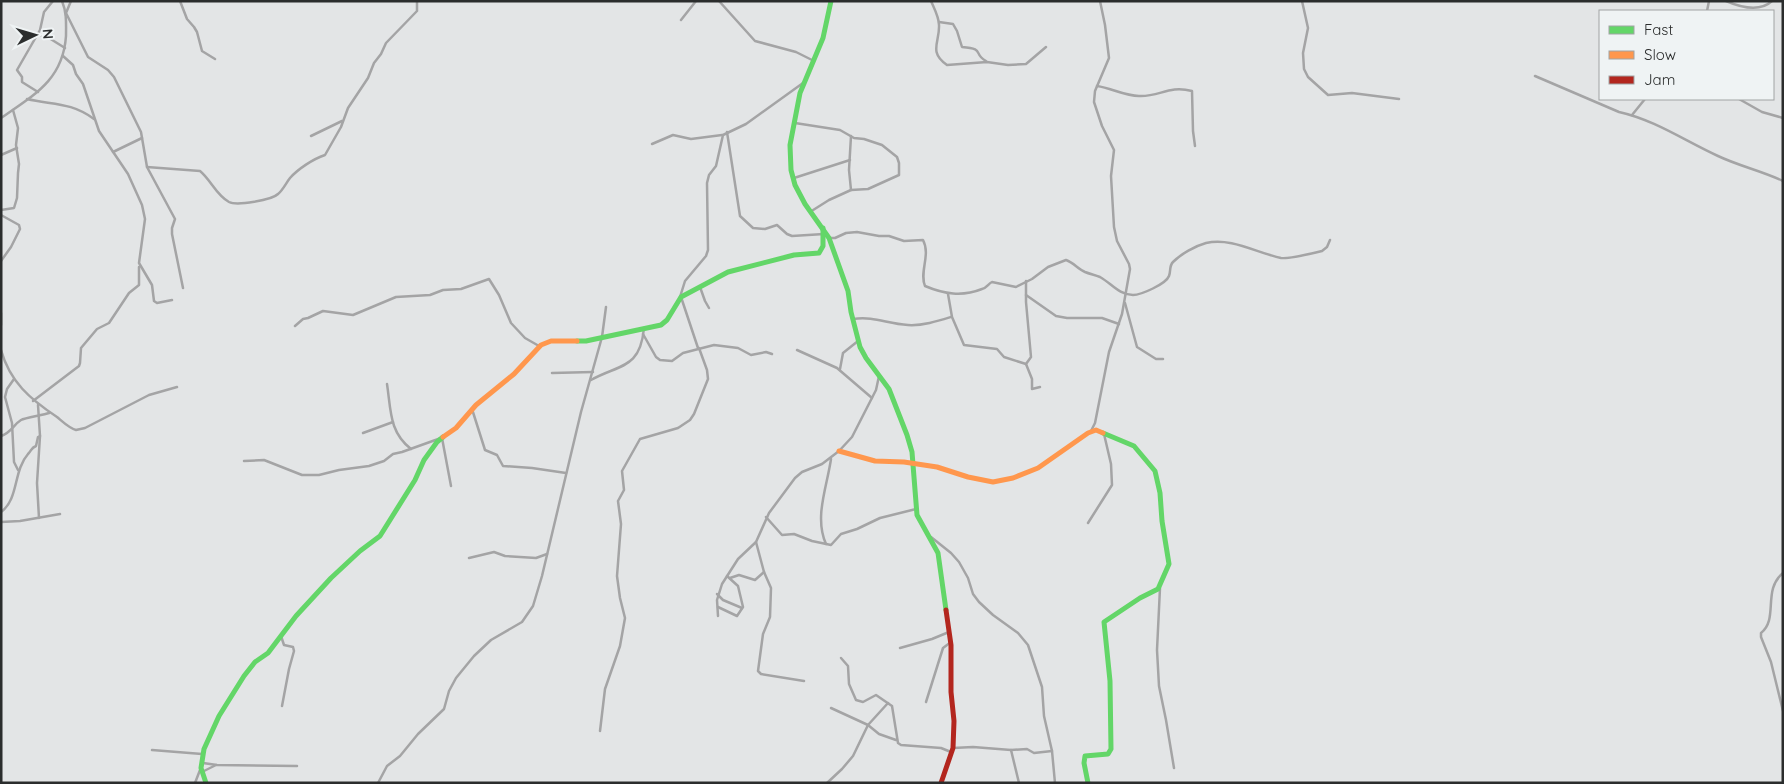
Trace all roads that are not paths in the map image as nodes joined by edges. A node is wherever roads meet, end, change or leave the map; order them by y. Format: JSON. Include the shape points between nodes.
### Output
{"nodes":[{"id":1,"x":53,"y":1,"type":"edge"},
{"id":2,"x":62,"y":1,"type":"edge"},
{"id":3,"x":71,"y":1,"type":"edge"},
{"id":4,"x":180,"y":1,"type":"edge"},
{"id":5,"x":417,"y":1,"type":"edge"},
{"id":6,"x":696,"y":1,"type":"edge"},
{"id":7,"x":719,"y":1,"type":"edge"},
{"id":8,"x":831,"y":1,"type":"edge"},
{"id":9,"x":931,"y":1,"type":"edge"},
{"id":10,"x":1100,"y":1,"type":"edge"},
{"id":11,"x":1302,"y":1,"type":"edge"},
{"id":12,"x":1726,"y":1,"type":"edge"},
{"id":13,"x":1772,"y":1,"type":"edge"},
{"id":14,"x":66,"y":13,"type":"junction"},
{"id":15,"x":681,"y":20,"type":"dead end"},
{"id":16,"x":939,"y":22,"type":"junction"},
{"id":17,"x":38,"y":34,"type":"junction"},
{"id":18,"x":1046,"y":47,"type":"dead end"},
{"id":19,"x":65,"y":48,"type":"junction"},
{"id":20,"x":63,"y":56,"type":"junction"},
{"id":21,"x":215,"y":60,"type":"dead end"},
{"id":22,"x":814,"y":61,"type":"junction"},
{"id":23,"x":987,"y":62,"type":"junction"},
{"id":24,"x":1535,"y":76,"type":"dead end"},
{"id":25,"x":803,"y":83,"type":"junction"},
{"id":26,"x":1097,"y":86,"type":"junction"},
{"id":27,"x":38,"y":92,"type":"junction"},
{"id":28,"x":28,"y":99,"type":"junction"},
{"id":29,"x":1399,"y":99,"type":"dead end"},
{"id":30,"x":1644,"y":100,"type":"edge"},
{"id":31,"x":1741,"y":100,"type":"edge"},
{"id":32,"x":13,"y":110,"type":"junction"},
{"id":33,"x":1632,"y":115,"type":"junction"},
{"id":34,"x":1,"y":118,"type":"edge"},
{"id":35,"x":1783,"y":118,"type":"edge"},
{"id":36,"x":94,"y":119,"type":"junction"},
{"id":37,"x":343,"y":120,"type":"junction"},
{"id":38,"x":795,"y":123,"type":"junction"},
{"id":39,"x":727,"y":132,"type":"junction"},
{"id":40,"x":723,"y":135,"type":"junction"},
{"id":41,"x":311,"y":136,"type":"dead end"},
{"id":42,"x":851,"y":136,"type":"junction"},
{"id":43,"x":142,"y":138,"type":"junction"},
{"id":44,"x":652,"y":144,"type":"dead end"},
{"id":45,"x":1195,"y":146,"type":"dead end"},
{"id":46,"x":17,"y":148,"type":"junction"},
{"id":47,"x":113,"y":152,"type":"junction"},
{"id":48,"x":1,"y":155,"type":"edge"},
{"id":49,"x":850,"y":160,"type":"junction"},
{"id":50,"x":147,"y":167,"type":"junction"},
{"id":51,"x":793,"y":178,"type":"junction"},
{"id":52,"x":1783,"y":181,"type":"edge"},
{"id":53,"x":851,"y":190,"type":"junction"},
{"id":54,"x":1,"y":210,"type":"edge"},
{"id":55,"x":810,"y":212,"type":"junction"},
{"id":56,"x":1,"y":215,"type":"edge"},
{"id":57,"x":823,"y":231,"type":"junction"},
{"id":58,"x":829,"y":238,"type":"junction"},
{"id":59,"x":1330,"y":240,"type":"dead end"},
{"id":60,"x":1,"y":261,"type":"edge"},
{"id":61,"x":139,"y":266,"type":"junction"},
{"id":62,"x":1026,"y":281,"type":"junction"},
{"id":63,"x":700,"y":287,"type":"junction"},
{"id":64,"x":183,"y":288,"type":"dead end"},
{"id":65,"x":948,"y":294,"type":"junction"},
{"id":66,"x":1126,"y":294,"type":"junction"},
{"id":67,"x":1026,"y":295,"type":"junction"},
{"id":68,"x":680,"y":298,"type":"junction"},
{"id":69,"x":172,"y":300,"type":"dead end"},
{"id":70,"x":1125,"y":301,"type":"junction"},
{"id":71,"x":606,"y":307,"type":"dead end"},
{"id":72,"x":709,"y":308,"type":"dead end"},
{"id":73,"x":1,"y":313,"type":"edge"},
{"id":74,"x":952,"y":317,"type":"junction"},
{"id":75,"x":853,"y":319,"type":"junction"},
{"id":76,"x":1119,"y":324,"type":"junction"},
{"id":77,"x":1,"y":326,"type":"edge"},
{"id":78,"x":295,"y":326,"type":"dead end"},
{"id":79,"x":644,"y":331,"type":"junction"},
{"id":80,"x":602,"y":337,"type":"junction"},
{"id":81,"x":858,"y":341,"type":"junction"},
{"id":82,"x":539,"y":346,"type":"junction"},
{"id":83,"x":698,"y":348,"type":"junction"},
{"id":84,"x":1,"y":350,"type":"edge"},
{"id":85,"x":796,"y":350,"type":"dead end"},
{"id":86,"x":772,"y":354,"type":"dead end"},
{"id":87,"x":1163,"y":359,"type":"dead end"},
{"id":88,"x":1026,"y":364,"type":"junction"},
{"id":89,"x":840,"y":370,"type":"junction"},
{"id":90,"x":593,"y":372,"type":"junction"},
{"id":91,"x":552,"y":373,"type":"dead end"},
{"id":92,"x":879,"y":374,"type":"junction"},
{"id":93,"x":14,"y":379,"type":"junction"},
{"id":94,"x":591,"y":380,"type":"junction"},
{"id":95,"x":387,"y":384,"type":"dead end"},
{"id":96,"x":177,"y":387,"type":"dead end"},
{"id":97,"x":1040,"y":387,"type":"dead end"},
{"id":98,"x":872,"y":398,"type":"junction"},
{"id":99,"x":33,"y":401,"type":"junction"},
{"id":100,"x":38,"y":405,"type":"junction"},
{"id":101,"x":472,"y":410,"type":"junction"},
{"id":102,"x":49,"y":413,"type":"junction"},
{"id":103,"x":39,"y":416,"type":"junction"},
{"id":104,"x":393,"y":422,"type":"junction"},
{"id":105,"x":12,"y":430,"type":"junction"},
{"id":106,"x":1091,"y":431,"type":"junction"},
{"id":107,"x":362,"y":433,"type":"dead end"},
{"id":108,"x":1104,"y":434,"type":"junction"},
{"id":109,"x":1,"y":436,"type":"edge"},
{"id":110,"x":40,"y":436,"type":"junction"},
{"id":111,"x":442,"y":438,"type":"junction"},
{"id":112,"x":411,"y":449,"type":"junction"},
{"id":113,"x":839,"y":451,"type":"junction"},
{"id":114,"x":831,"y":458,"type":"junction"},
{"id":115,"x":244,"y":461,"type":"dead end"},
{"id":116,"x":913,"y":464,"type":"junction"},
{"id":117,"x":18,"y":470,"type":"junction"},
{"id":118,"x":566,"y":474,"type":"junction"},
{"id":119,"x":451,"y":486,"type":"dead end"},
{"id":120,"x":916,"y":509,"type":"junction"},
{"id":121,"x":1,"y":512,"type":"edge"},
{"id":122,"x":60,"y":514,"type":"dead end"},
{"id":123,"x":766,"y":517,"type":"junction"},
{"id":124,"x":39,"y":518,"type":"junction"},
{"id":125,"x":1,"y":522,"type":"edge"},
{"id":126,"x":1088,"y":523,"type":"dead end"},
{"id":127,"x":930,"y":536,"type":"junction"},
{"id":128,"x":756,"y":542,"type":"junction"},
{"id":129,"x":826,"y":544,"type":"junction"},
{"id":130,"x":547,"y":554,"type":"junction"},
{"id":131,"x":469,"y":558,"type":"dead end"},
{"id":132,"x":764,"y":572,"type":"junction"},
{"id":133,"x":1783,"y":573,"type":"edge"},
{"id":134,"x":729,"y":577,"type":"junction"},
{"id":135,"x":1160,"y":586,"type":"junction"},
{"id":136,"x":717,"y":594,"type":"junction"},
{"id":137,"x":717,"y":607,"type":"junction"},
{"id":138,"x":743,"y":608,"type":"junction"},
{"id":139,"x":718,"y":616,"type":"dead end"},
{"id":140,"x":949,"y":632,"type":"junction"},
{"id":141,"x":281,"y":634,"type":"junction"},
{"id":142,"x":950,"y":642,"type":"junction"},
{"id":143,"x":900,"y":648,"type":"dead end"},
{"id":144,"x":841,"y":658,"type":"dead end"},
{"id":145,"x":804,"y":681,"type":"dead end"},
{"id":146,"x":926,"y":702,"type":"dead end"},
{"id":147,"x":888,"y":703,"type":"junction"},
{"id":148,"x":282,"y":706,"type":"dead end"},
{"id":149,"x":831,"y":708,"type":"dead end"},
{"id":150,"x":1783,"y":711,"type":"edge"},
{"id":151,"x":868,"y":725,"type":"junction"},
{"id":152,"x":600,"y":731,"type":"dead end"},
{"id":153,"x":896,"y":740,"type":"junction"},
{"id":154,"x":152,"y":750,"type":"dead end"},
{"id":155,"x":953,"y":750,"type":"junction"},
{"id":156,"x":1011,"y":750,"type":"junction"},
{"id":157,"x":1052,"y":752,"type":"junction"},
{"id":158,"x":202,"y":754,"type":"junction"},
{"id":159,"x":217,"y":765,"type":"junction"},
{"id":160,"x":297,"y":766,"type":"dead end"},
{"id":161,"x":201,"y":768,"type":"junction"},
{"id":162,"x":1174,"y":768,"type":"dead end"},
{"id":163,"x":831,"y":778,"type":"junction"},
{"id":164,"x":195,"y":783,"type":"edge"},
{"id":165,"x":206,"y":783,"type":"edge"},
{"id":166,"x":378,"y":783,"type":"edge"},
{"id":167,"x":827,"y":783,"type":"edge"},
{"id":168,"x":835,"y":783,"type":"edge"},
{"id":169,"x":941,"y":783,"type":"edge"},
{"id":170,"x":1019,"y":783,"type":"edge"},
{"id":171,"x":1055,"y":783,"type":"edge"},
{"id":172,"x":1088,"y":783,"type":"edge"}],
"edges":[{"from":1,"to":17,"type":"street","via":[[44,14]]},
{"from":2,"to":14,"type":"street"},
{"from":3,"to":14,"type":"street"},
{"from":4,"to":21,"type":"street","via":[[187,19],[197,32],[202,50]]},
{"from":5,"to":37,"type":"street","via":[[417,11],[387,42]]},
{"from":6,"to":15,"type":"street"},
{"from":7,"to":22,"type":"street","via":[[755,41],[796,52]]},
{"from":8,"to":22,"type":"street"},
{"from":9,"to":16,"type":"street"},
{"from":10,"to":26,"type":"street","via":[[1109,56]]},
{"from":11,"to":29,"type":"street","via":[[1308,28],[1303,64],[1308,77],[1328,95],[1352,93]]},
{"from":12,"to":13,"type":"street","via":[[1748,8]]},
{"from":14,"to":19,"type":"street"},
{"from":14,"to":43,"type":"street","via":[[88,57],[114,77]]},
{"from":16,"to":23,"type":"street","via":[[953,24],[962,47],[975,48]]},
{"from":16,"to":23,"type":"street","via":[[936,53],[943,62],[948,65]]},
{"from":17,"to":19,"type":"street"},
{"from":17,"to":27,"type":"street","via":[[17,70],[22,82]]},
{"from":18,"to":23,"type":"street","via":[[1026,64]]},
{"from":19,"to":20,"type":"street"},
{"from":20,"to":27,"type":"street","via":[[59,68]]},
{"from":20,"to":36,"type":"street","via":[[73,65],[83,84]]},
{"from":22,"to":25,"type":"street"},
{"from":24,"to":33,"type":"street"},
{"from":25,"to":38,"type":"street"},
{"from":25,"to":39,"type":"street","via":[[746,124]]},
{"from":26,"to":45,"type":"street","via":[[1139,96],[1176,88],[1192,91]]},
{"from":26,"to":66,"type":"street","via":[[1094,96],[1096,112],[1114,152],[1113,218],[1117,241],[1130,265]]},
{"from":27,"to":28,"type":"street"},
{"from":28,"to":32,"type":"street"},
{"from":28,"to":36,"type":"street","via":[[60,104]]},
{"from":30,"to":33,"type":"street"},
{"from":31,"to":35,"type":"street","via":[[1762,112]]},
{"from":32,"to":34,"type":"street"},
{"from":32,"to":46,"type":"street","via":[[18,128]]},
{"from":33,"to":52,"type":"street","via":[[1716,155]]},
{"from":36,"to":47,"type":"street"},
{"from":37,"to":41,"type":"street"},
{"from":37,"to":50,"type":"street","via":[[325,156],[315,158],[292,176],[274,196],[233,203],[215,190],[200,171]]},
{"from":38,"to":42,"type":"street","via":[[838,130]]},
{"from":38,"to":51,"type":"street","via":[[790,147]]},
{"from":39,"to":40,"type":"street"},
{"from":39,"to":57,"type":"street","via":[[739,213],[743,220],[753,228],[765,229],[776,225],[792,236]]},
{"from":40,"to":44,"type":"street","via":[[691,140],[673,135]]},
{"from":40,"to":68,"type":"street","via":[[716,166],[707,183],[708,250],[686,281]]},
{"from":42,"to":49,"type":"street"},
{"from":42,"to":53,"type":"street","via":[[882,145],[891,150],[899,161],[897,177],[871,188]]},
{"from":43,"to":47,"type":"street"},
{"from":43,"to":50,"type":"street"},
{"from":46,"to":48,"type":"street"},
{"from":46,"to":54,"type":"street","via":[[20,164],[16,204],[14,208]]},
{"from":47,"to":61,"type":"street","via":[[128,174],[144,210]]},
{"from":49,"to":51,"type":"street"},
{"from":49,"to":53,"type":"street"},
{"from":50,"to":64,"type":"street","via":[[175,219],[172,234]]},
{"from":51,"to":55,"type":"street"},
{"from":53,"to":55,"type":"street"},
{"from":55,"to":57,"type":"street"},
{"from":56,"to":60,"type":"street","via":[[19,225],[20,229]]},
{"from":57,"to":58,"type":"street"},
{"from":57,"to":63,"type":"street","via":[[822,249],[817,254],[794,255],[731,271]]},
{"from":58,"to":65,"type":"street","via":[[857,232],[904,241],[923,240],[927,256],[924,284]]},
{"from":58,"to":75,"type":"street","via":[[848,290]]},
{"from":59,"to":66,"type":"street","via":[[1322,251],[1283,258],[1228,243],[1204,244],[1173,262],[1169,276],[1162,284],[1137,294]]},
{"from":61,"to":69,"type":"street","via":[[150,281],[155,303]]},
{"from":61,"to":99,"type":"street","via":[[139,286],[128,293],[109,323],[97,329],[80,348],[79,366]]},
{"from":62,"to":65,"type":"street","via":[[1013,288],[992,282],[984,289]]},
{"from":62,"to":66,"type":"street","via":[[1066,260]]},
{"from":62,"to":67,"type":"street"},
{"from":63,"to":68,"type":"street"},
{"from":63,"to":72,"type":"street"},
{"from":65,"to":74,"type":"street"},
{"from":66,"to":70,"type":"street"},
{"from":67,"to":76,"type":"street","via":[[1056,316],[1102,318]]},
{"from":67,"to":88,"type":"street","via":[[1031,357]]},
{"from":68,"to":79,"type":"street","via":[[665,323]]},
{"from":68,"to":83,"type":"street"},
{"from":70,"to":76,"type":"street"},
{"from":70,"to":87,"type":"street","via":[[1137,347]]},
{"from":71,"to":80,"type":"street"},
{"from":73,"to":77,"type":"street"},
{"from":74,"to":75,"type":"street","via":[[914,326],[871,318]]},
{"from":74,"to":88,"type":"street","via":[[964,345],[996,349],[1004,358]]},
{"from":75,"to":81,"type":"street"},
{"from":76,"to":106,"type":"street","via":[[1109,352],[1097,416]]},
{"from":78,"to":82,"type":"street","via":[[322,311],[351,316],[396,297],[430,295],[490,279],[511,323],[525,338]]},
{"from":79,"to":80,"type":"street"},
{"from":79,"to":83,"type":"street","via":[[653,353],[660,360],[672,361],[683,352]]},
{"from":79,"to":94,"type":"street","via":[[640,350],[629,362]]},
{"from":80,"to":82,"type":"street","via":[[579,342],[551,341]]},
{"from":80,"to":90,"type":"street"},
{"from":81,"to":89,"type":"street","via":[[843,353]]},
{"from":81,"to":92,"type":"street"},
{"from":82,"to":101,"type":"street","via":[[514,374]]},
{"from":83,"to":86,"type":"street","via":[[714,345],[738,348],[751,354]]},
{"from":83,"to":152,"type":"street","via":[[708,379],[694,414],[675,429],[640,438],[622,470],[624,488],[618,500],[621,529],[617,569],[625,618],[620,646],[605,689]]},
{"from":84,"to":93,"type":"street"},
{"from":85,"to":89,"type":"street"},
{"from":88,"to":97,"type":"street","via":[[1032,389]]},
{"from":89,"to":98,"type":"street"},
{"from":90,"to":91,"type":"street"},
{"from":90,"to":94,"type":"street"},
{"from":92,"to":98,"type":"street"},
{"from":92,"to":116,"type":"street","via":[[895,402]]},
{"from":93,"to":99,"type":"street"},
{"from":93,"to":105,"type":"street","via":[[6,397]]},
{"from":94,"to":118,"type":"street"},
{"from":95,"to":104,"type":"street"},
{"from":96,"to":102,"type":"street","via":[[149,395],[80,430],[72,429]]},
{"from":98,"to":113,"type":"street","via":[[856,431]]},
{"from":99,"to":100,"type":"street"},
{"from":100,"to":102,"type":"street"},
{"from":100,"to":103,"type":"street"},
{"from":101,"to":111,"type":"street"},
{"from":101,"to":118,"type":"street","via":[[485,450],[497,454],[503,466]]},
{"from":102,"to":103,"type":"street"},
{"from":103,"to":105,"type":"street","via":[[21,420]]},
{"from":103,"to":110,"type":"street"},
{"from":104,"to":107,"type":"street"},
{"from":104,"to":112,"type":"street","via":[[398,437]]},
{"from":105,"to":109,"type":"street"},
{"from":105,"to":117,"type":"street","via":[[13,459]]},
{"from":106,"to":108,"type":"street"},
{"from":106,"to":116,"type":"street","via":[[1038,468],[1003,480],[989,481]]},
{"from":108,"to":126,"type":"street","via":[[1112,464],[1112,485]]},
{"from":108,"to":135,"type":"street","via":[[1134,446],[1156,473],[1169,564]]},
{"from":110,"to":117,"type":"street"},
{"from":110,"to":124,"type":"street"},
{"from":111,"to":112,"type":"street"},
{"from":111,"to":119,"type":"street"},
{"from":111,"to":141,"type":"street","via":[[427,455],[380,536],[344,565]]},
{"from":112,"to":115,"type":"street","via":[[365,467],[310,476],[264,460]]},
{"from":113,"to":114,"type":"street"},
{"from":113,"to":116,"type":"street","via":[[871,460]]},
{"from":114,"to":123,"type":"street","via":[[799,474]]},
{"from":114,"to":129,"type":"street","via":[[821,513]]},
{"from":116,"to":120,"type":"street"},
{"from":117,"to":121,"type":"street","via":[[11,501]]},
{"from":118,"to":130,"type":"street"},
{"from":120,"to":127,"type":"street","via":[[919,522]]},
{"from":120,"to":129,"type":"street","via":[[880,518],[841,534],[832,544]]},
{"from":122,"to":124,"type":"street"},
{"from":123,"to":128,"type":"street"},
{"from":123,"to":129,"type":"street","via":[[782,535],[794,534]]},
{"from":124,"to":125,"type":"street"},
{"from":127,"to":140,"type":"street","via":[[940,561]]},
{"from":127,"to":157,"type":"street","via":[[959,562],[979,602],[1026,642],[1042,687],[1044,720]]},
{"from":128,"to":132,"type":"street"},
{"from":128,"to":134,"type":"street","via":[[738,559]]},
{"from":130,"to":131,"type":"street","via":[[536,558],[494,552]]},
{"from":130,"to":166,"type":"street","via":[[534,602],[525,619],[491,640],[474,656],[456,678],[444,709],[387,766]]},
{"from":132,"to":134,"type":"street","via":[[755,580],[739,575]]},
{"from":132,"to":145,"type":"street","via":[[770,587],[770,616],[763,634],[758,671]]},
{"from":133,"to":150,"type":"street","via":[[1772,589],[1768,627],[1761,633]]},
{"from":134,"to":136,"type":"street"},
{"from":134,"to":138,"type":"street","via":[[739,590]]},
{"from":135,"to":162,"type":"street","via":[[1157,631],[1159,686]]},
{"from":135,"to":172,"type":"street","via":[[1104,622],[1110,681],[1111,749],[1108,754],[1085,756]]},
{"from":136,"to":137,"type":"street"},
{"from":136,"to":138,"type":"street"},
{"from":137,"to":138,"type":"street","via":[[737,616]]},
{"from":137,"to":139,"type":"street"},
{"from":140,"to":142,"type":"street"},
{"from":140,"to":143,"type":"street"},
{"from":141,"to":148,"type":"street","via":[[284,645],[294,651]]},
{"from":141,"to":158,"type":"street","via":[[268,653],[244,676],[219,716]]},
{"from":142,"to":146,"type":"street","via":[[943,648]]},
{"from":142,"to":155,"type":"street"},
{"from":144,"to":147,"type":"street","via":[[848,666],[848,682],[856,700],[863,702],[876,695]]},
{"from":147,"to":151,"type":"street"},
{"from":147,"to":153,"type":"street","via":[[893,709]]},
{"from":149,"to":151,"type":"street"},
{"from":151,"to":153,"type":"street","via":[[879,734]]},
{"from":151,"to":163,"type":"street","via":[[853,756]]},
{"from":153,"to":155,"type":"street","via":[[902,745]]},
{"from":154,"to":158,"type":"street"},
{"from":155,"to":156,"type":"street","via":[[969,747]]},
{"from":155,"to":169,"type":"street"},
{"from":156,"to":157,"type":"street"},
{"from":156,"to":170,"type":"street"},
{"from":157,"to":171,"type":"street"},
{"from":158,"to":161,"type":"street"},
{"from":159,"to":160,"type":"street"},
{"from":159,"to":161,"type":"street"},
{"from":159,"to":161,"type":"street"},
{"from":161,"to":164,"type":"street"},
{"from":161,"to":165,"type":"street"},
{"from":163,"to":167,"type":"street"},
{"from":163,"to":168,"type":"street"}]}
